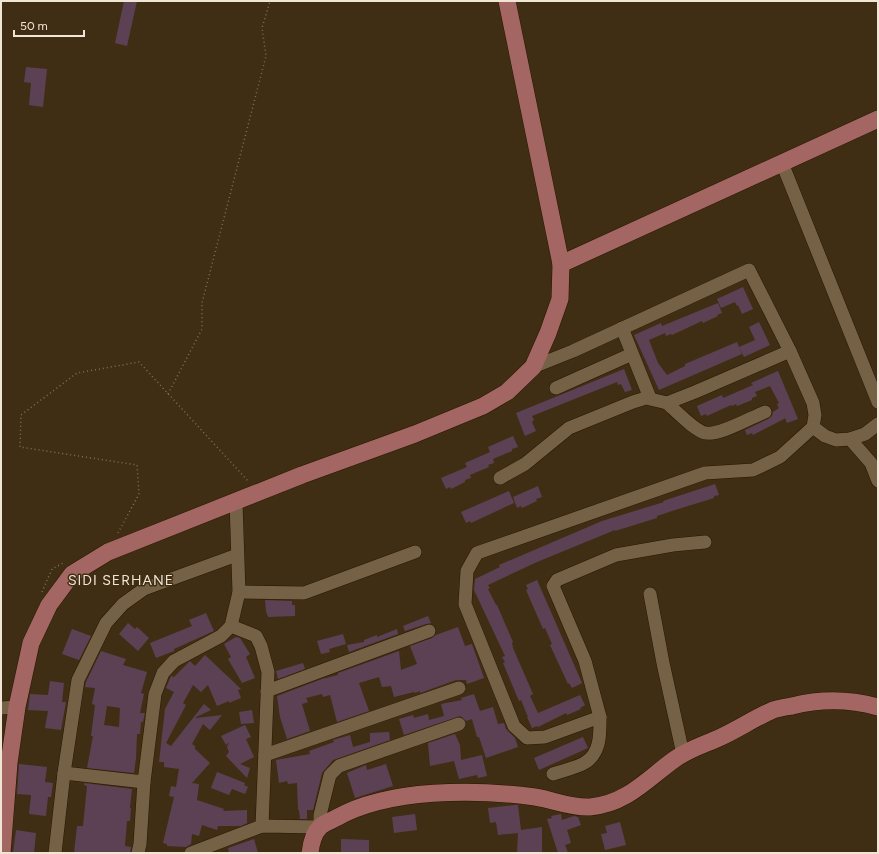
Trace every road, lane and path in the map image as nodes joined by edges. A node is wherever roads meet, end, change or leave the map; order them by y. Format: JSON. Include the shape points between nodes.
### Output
{"nodes":[{"id":1,"x":270,"y":1,"type":"edge"},
{"id":2,"x":507,"y":1,"type":"edge"},
{"id":3,"x":878,"y":119,"type":"edge"},
{"id":4,"x":782,"y":163,"type":"junction"},
{"id":5,"x":561,"y":264,"type":"junction"},
{"id":6,"x":622,"y":328,"type":"junction"},
{"id":7,"x":790,"y":351,"type":"junction"},
{"id":8,"x":632,"y":354,"type":"junction"},
{"id":9,"x":533,"y":367,"type":"junction"},
{"id":10,"x":556,"y":388,"type":"dead end"},
{"id":11,"x":168,"y":394,"type":"junction"},
{"id":12,"x":650,"y":398,"type":"junction"},
{"id":13,"x":878,"y":402,"type":"edge"},
{"id":14,"x":667,"y":403,"type":"junction"},
{"id":15,"x":765,"y":412,"type":"dead end"},
{"id":16,"x":878,"y":424,"type":"edge"},
{"id":17,"x":813,"y":427,"type":"junction"},
{"id":18,"x":850,"y":439,"type":"junction"},
{"id":19,"x":500,"y":478,"type":"dead end"},
{"id":20,"x":878,"y":481,"type":"edge"},
{"id":21,"x":258,"y":493,"type":"junction"},
{"id":22,"x":236,"y":502,"type":"junction"},
{"id":23,"x":112,"y":536,"type":"dead end"},
{"id":24,"x":705,"y":542,"type":"dead end"},
{"id":25,"x":415,"y":552,"type":"dead end"},
{"id":26,"x":238,"y":555,"type":"junction"},
{"id":27,"x":65,"y":562,"type":"dead end"},
{"id":28,"x":239,"y":592,"type":"junction"},
{"id":29,"x":650,"y":594,"type":"dead end"},
{"id":30,"x":49,"y":605,"type":"junction"},
{"id":31,"x":231,"y":626,"type":"junction"},
{"id":32,"x":429,"y":631,"type":"dead end"},
{"id":33,"x":459,"y":688,"type":"dead end"},
{"id":34,"x":267,"y":692,"type":"junction"},
{"id":35,"x":878,"y":707,"type":"edge"},
{"id":36,"x":9,"y":708,"type":"edge"},
{"id":37,"x":600,"y":717,"type":"junction"},
{"id":38,"x":459,"y":724,"type":"dead end"},
{"id":39,"x":683,"y":754,"type":"junction"},
{"id":40,"x":265,"y":756,"type":"junction"},
{"id":41,"x":64,"y":773,"type":"junction"},
{"id":42,"x":553,"y":774,"type":"dead end"},
{"id":43,"x":144,"y":782,"type":"junction"},
{"id":44,"x":262,"y":826,"type":"junction"},
{"id":45,"x":320,"y":827,"type":"junction"},
{"id":46,"x":2,"y":853,"type":"edge"},
{"id":47,"x":55,"y":853,"type":"edge"},
{"id":48,"x":138,"y":853,"type":"edge"},
{"id":49,"x":191,"y":853,"type":"edge"},
{"id":50,"x":310,"y":853,"type":"edge"}],
"edges":[{"from":1,"to":11,"type":"path","via":[[262,28],[266,56],[202,303],[202,329]]},
{"from":2,"to":5,"type":"main road"},
{"from":3,"to":4,"type":"main road"},
{"from":4,"to":5,"type":"main road"},
{"from":4,"to":13,"type":"street"},
{"from":5,"to":9,"type":"main road","via":[[560,299]]},
{"from":6,"to":7,"type":"street","via":[[749,270]]},
{"from":6,"to":8,"type":"street"},
{"from":6,"to":9,"type":"street"},
{"from":7,"to":14,"type":"street"},
{"from":7,"to":17,"type":"street","via":[[813,403]]},
{"from":8,"to":10,"type":"street"},
{"from":8,"to":12,"type":"street"},
{"from":9,"to":21,"type":"main road","via":[[507,392],[483,406]]},
{"from":11,"to":21,"type":"path"},
{"from":11,"to":23,"type":"path","via":[[139,362],[77,372],[22,415],[20,447],[137,465],[139,494],[119,533]]},
{"from":12,"to":14,"type":"street"},
{"from":12,"to":19,"type":"street","via":[[633,402],[569,428],[525,464]]},
{"from":14,"to":15,"type":"street","via":[[689,423],[706,433],[722,431]]},
{"from":16,"to":18,"type":"street","via":[[865,434]]},
{"from":17,"to":18,"type":"street","via":[[824,436],[836,440]]},
{"from":17,"to":37,"type":"street","via":[[780,457],[753,470],[705,473],[477,553],[467,571],[465,604],[514,726],[527,738],[545,737]]},
{"from":18,"to":20,"type":"street","via":[[871,463]]},
{"from":21,"to":22,"type":"main road"},
{"from":22,"to":26,"type":"street"},
{"from":22,"to":30,"type":"main road","via":[[108,552],[72,574]]},
{"from":24,"to":37,"type":"street","via":[[616,555],[557,580],[552,586],[585,661]]},
{"from":25,"to":28,"type":"street","via":[[304,593]]},
{"from":26,"to":28,"type":"street"},
{"from":26,"to":41,"type":"street","via":[[144,589],[123,604],[106,623],[78,680]]},
{"from":27,"to":30,"type":"path","via":[[52,569],[38,601]]},
{"from":28,"to":31,"type":"street"},
{"from":29,"to":39,"type":"street"},
{"from":30,"to":36,"type":"main road","via":[[31,643]]},
{"from":31,"to":34,"type":"street","via":[[256,636],[268,672]]},
{"from":31,"to":43,"type":"street","via":[[221,636],[174,661],[163,673],[155,694]]},
{"from":32,"to":34,"type":"street"},
{"from":33,"to":40,"type":"street"},
{"from":34,"to":40,"type":"street"},
{"from":35,"to":39,"type":"main road","via":[[836,701],[809,702],[774,710]]},
{"from":36,"to":46,"type":"main road","via":[[9,763]]},
{"from":37,"to":42,"type":"street","via":[[597,750],[586,762]]},
{"from":38,"to":45,"type":"street","via":[[340,766],[330,775],[320,815]]},
{"from":39,"to":45,"type":"main road","via":[[635,791],[613,801],[592,806],[576,807],[535,797],[471,791],[412,794],[361,806]]},
{"from":40,"to":44,"type":"street"},
{"from":41,"to":43,"type":"street"},
{"from":41,"to":47,"type":"street"},
{"from":43,"to":48,"type":"street"},
{"from":44,"to":45,"type":"street"},
{"from":44,"to":49,"type":"street"},
{"from":45,"to":50,"type":"main road","via":[[311,841]]}]}
